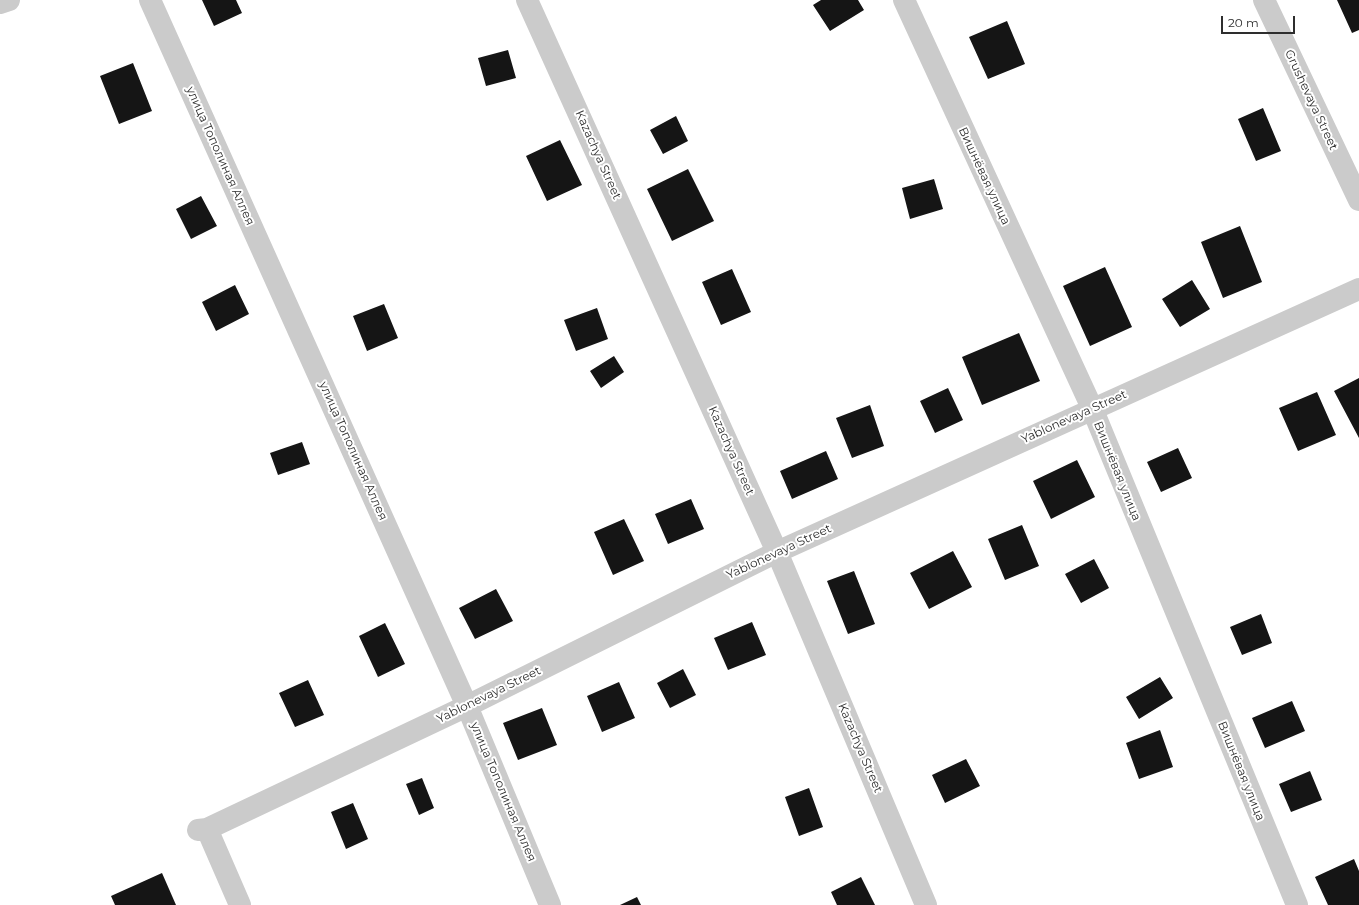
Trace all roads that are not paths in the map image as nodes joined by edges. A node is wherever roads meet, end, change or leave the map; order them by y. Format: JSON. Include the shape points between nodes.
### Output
{"nodes":[{"id":1,"x":9,"y":0,"type":"edge"},
{"id":2,"x":150,"y":0,"type":"edge"},
{"id":3,"x":527,"y":0,"type":"edge"},
{"id":4,"x":904,"y":0,"type":"edge"},
{"id":5,"x":1264,"y":0,"type":"edge"},
{"id":6,"x":0,"y":3,"type":"edge"},
{"id":7,"x":1359,"y":200,"type":"edge"},
{"id":8,"x":1359,"y":289,"type":"edge"},
{"id":9,"x":1092,"y":408,"type":"junction"},
{"id":10,"x":777,"y":552,"type":"junction"},
{"id":11,"x":467,"y":706,"type":"junction"},
{"id":12,"x":240,"y":905,"type":"edge"},
{"id":13,"x":550,"y":905,"type":"edge"},
{"id":14,"x":926,"y":905,"type":"edge"},
{"id":15,"x":1297,"y":905,"type":"edge"}],
"edges":[{"from":1,"to":6,"type":"street"},
{"from":2,"to":11,"type":"street","name":"улица Тополиная Аллея"},
{"from":3,"to":10,"type":"street","name":"Kazachya Street"},
{"from":4,"to":9,"type":"street","name":"Вишнёвая улица"},
{"from":5,"to":7,"type":"street","name":"Grushevaya Street"},
{"from":8,"to":9,"type":"street","name":"Yablonevaya Street"},
{"from":9,"to":10,"type":"street","name":"Yablonevaya Street"},
{"from":9,"to":15,"type":"street","name":"Вишнёвая улица"},
{"from":10,"to":11,"type":"street","name":"Yablonevaya Street"},
{"from":10,"to":14,"type":"street","name":"Kazachya Street"},
{"from":11,"to":12,"type":"street","name":"Yablonevaya Street","via":[[202,829]]},
{"from":11,"to":13,"type":"street","name":"улица Тополиная Аллея"}]}
